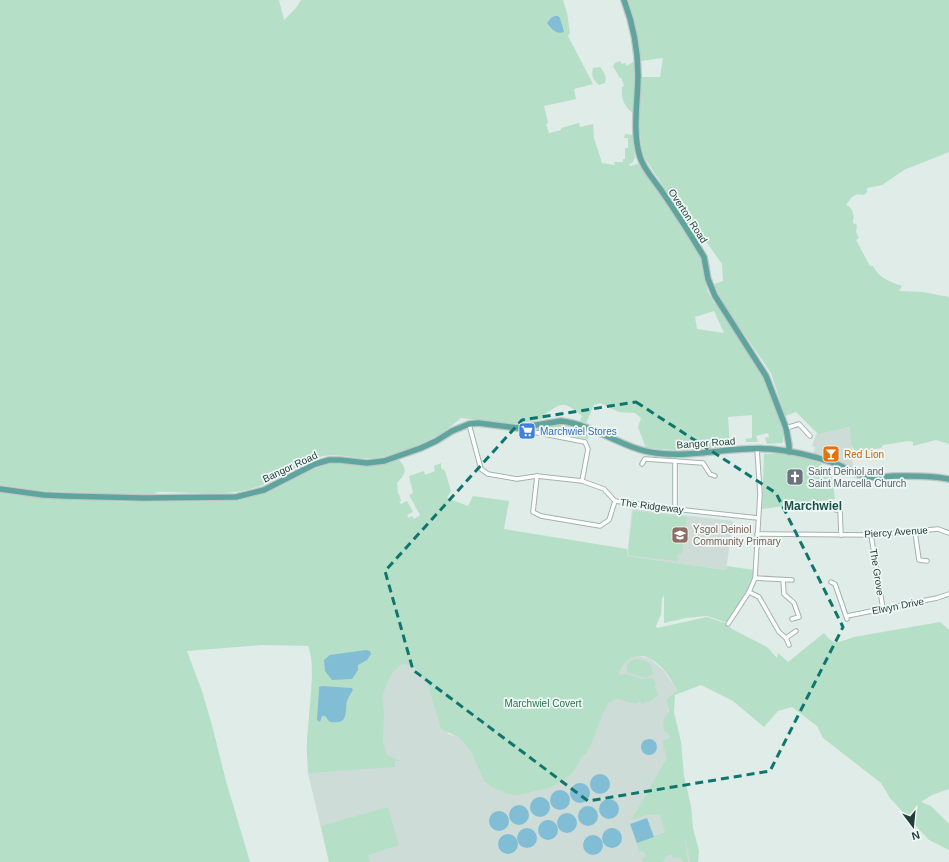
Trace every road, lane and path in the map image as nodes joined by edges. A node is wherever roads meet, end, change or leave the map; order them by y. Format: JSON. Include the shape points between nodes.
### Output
{"nodes":[{"id":1,"x":624,"y":0,"type":"edge"},
{"id":2,"x":469,"y":424,"type":"junction"},
{"id":3,"x":786,"y":428,"type":"junction"},
{"id":4,"x":533,"y":432,"type":"dead end"},
{"id":5,"x":539,"y":433,"type":"junction"},
{"id":6,"x":810,"y":436,"type":"dead end"},
{"id":7,"x":538,"y":438,"type":"dead end"},
{"id":8,"x":756,"y":449,"type":"junction"},
{"id":9,"x":788,"y":452,"type":"junction"},
{"id":10,"x":675,"y":461,"type":"junction"},
{"id":11,"x":642,"y":464,"type":"dead end"},
{"id":12,"x":537,"y":476,"type":"junction"},
{"id":13,"x":715,"y":476,"type":"dead end"},
{"id":14,"x":949,"y":478,"type":"edge"},
{"id":15,"x":582,"y":481,"type":"junction"},
{"id":16,"x":0,"y":489,"type":"edge"},
{"id":17,"x":615,"y":501,"type":"junction"},
{"id":18,"x":675,"y":509,"type":"junction"},
{"id":19,"x":836,"y":510,"type":"dead end"},
{"id":20,"x":758,"y":518,"type":"junction"},
{"id":21,"x":915,"y":532,"type":"junction"},
{"id":22,"x":949,"y":533,"type":"edge"},
{"id":23,"x":757,"y":534,"type":"junction"},
{"id":24,"x":841,"y":535,"type":"junction"},
{"id":25,"x":872,"y":535,"type":"junction"},
{"id":26,"x":919,"y":560,"type":"junction"},
{"id":27,"x":915,"y":561,"type":"dead end"},
{"id":28,"x":927,"y":561,"type":"dead end"},
{"id":29,"x":755,"y":578,"type":"junction"},
{"id":30,"x":783,"y":580,"type":"junction"},
{"id":31,"x":792,"y":580,"type":"dead end"},
{"id":32,"x":831,"y":582,"type":"dead end"},
{"id":33,"x":749,"y":592,"type":"junction"},
{"id":34,"x":949,"y":594,"type":"edge"},
{"id":35,"x":883,"y":609,"type":"junction"},
{"id":36,"x":792,"y":619,"type":"dead end"},
{"id":37,"x":728,"y":624,"type":"dead end"},
{"id":38,"x":796,"y":631,"type":"dead end"},
{"id":39,"x":786,"y":638,"type":"junction"},
{"id":40,"x":789,"y":645,"type":"dead end"}],
"edges":[{"from":1,"to":3,"type":"main road","name":"Overton Road","via":[[638,59],[637,136],[640,157],[704,257],[708,279],[715,296],[766,376]]},
{"from":2,"to":8,"type":"main road","name":"Bangor Road","via":[[518,428],[554,421],[569,422],[640,450],[655,453],[681,455]]},
{"from":2,"to":12,"type":"street","name":"The Ridgeway","via":[[483,471],[517,479]]},
{"from":2,"to":16,"type":"main road","name":"Bangor Road","via":[[421,448],[384,461],[367,463],[329,460],[315,464],[264,490],[236,497],[66,496]]},
{"from":3,"to":6,"type":"street","via":[[799,423]]},
{"from":3,"to":9,"type":"main road","name":"Overton Road"},
{"from":4,"to":5,"type":"street"},
{"from":5,"to":7,"type":"street"},
{"from":5,"to":15,"type":"street","via":[[585,442],[588,449]]},
{"from":8,"to":9,"type":"main road","name":"Bangor Road"},
{"from":8,"to":20,"type":"street","via":[[760,494]]},
{"from":9,"to":14,"type":"main road","name":"Bangor Road","via":[[834,463],[867,477],[923,475]]},
{"from":10,"to":11,"type":"street","via":[[644,458]]},
{"from":10,"to":13,"type":"street","via":[[703,463],[710,474]]},
{"from":10,"to":18,"type":"street"},
{"from":12,"to":15,"type":"street","name":"The Ridgeway"},
{"from":12,"to":17,"type":"street","via":[[533,512],[540,516],[600,526],[610,520]]},
{"from":15,"to":17,"type":"street","name":"The Ridgeway","via":[[604,489]]},
{"from":17,"to":18,"type":"street","name":"The Ridgeway"},
{"from":18,"to":20,"type":"street","name":"The Ridgeway"},
{"from":19,"to":24,"type":"street","via":[[840,510]]},
{"from":20,"to":23,"type":"street"},
{"from":21,"to":22,"type":"street","name":"Piercy Avenue","via":[[938,529]]},
{"from":21,"to":25,"type":"street","name":"Piercy Avenue"},
{"from":21,"to":26,"type":"street"},
{"from":23,"to":24,"type":"street","name":"Piercy Avenue"},
{"from":23,"to":29,"type":"street"},
{"from":24,"to":25,"type":"street","name":"Piercy Avenue"},
{"from":25,"to":35,"type":"street","name":"The Grove"},
{"from":26,"to":27,"type":"street"},
{"from":26,"to":28,"type":"street"},
{"from":29,"to":30,"type":"street"},
{"from":29,"to":33,"type":"street"},
{"from":30,"to":31,"type":"street"},
{"from":30,"to":36,"type":"street","via":[[784,594],[794,603],[799,617]]},
{"from":32,"to":35,"type":"street","name":"Elwyn Drive","via":[[837,583],[847,617]]},
{"from":33,"to":37,"type":"street"},
{"from":33,"to":39,"type":"street","via":[[759,597],[779,632]]},
{"from":34,"to":35,"type":"street","name":"Elwyn Drive"},
{"from":38,"to":39,"type":"street"},
{"from":39,"to":40,"type":"street"}]}
